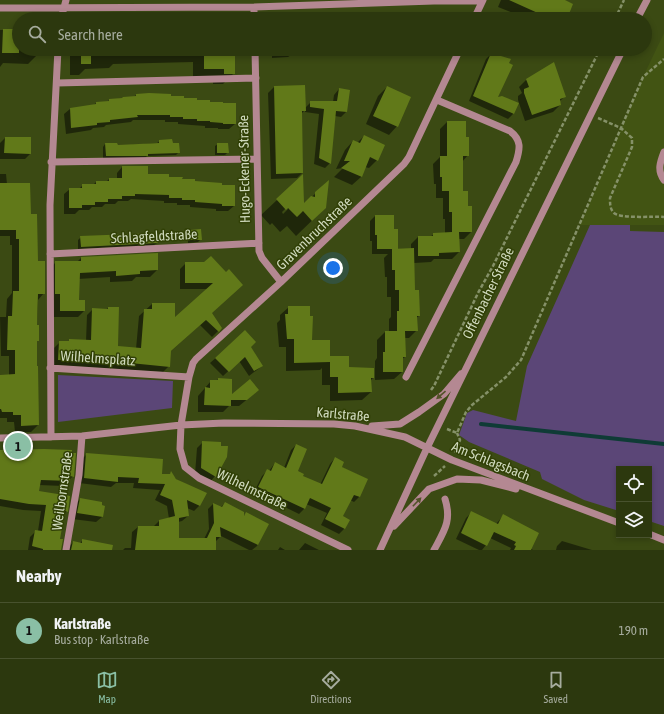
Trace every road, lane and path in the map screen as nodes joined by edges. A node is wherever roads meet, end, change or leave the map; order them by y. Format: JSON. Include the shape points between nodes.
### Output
{"nodes":[{"id":1,"x":66,"y":0,"type":"edge"},
{"id":2,"x":624,"y":0,"type":"edge"},
{"id":3,"x":647,"y":0,"type":"edge"},
{"id":4,"x":483,"y":1,"type":"edge"},
{"id":5,"x":254,"y":7,"type":"junction"},
{"id":6,"x":0,"y":8,"type":"edge"},
{"id":7,"x":64,"y":8,"type":"junction"},
{"id":8,"x":63,"y":12,"type":"edge"},
{"id":9,"x":254,"y":12,"type":"edge"},
{"id":10,"x":478,"y":12,"type":"edge"},
{"id":11,"x":618,"y":12,"type":"edge"},
{"id":12,"x":641,"y":12,"type":"edge"},
{"id":13,"x":58,"y":56,"type":"edge"},
{"id":14,"x":255,"y":56,"type":"edge"},
{"id":15,"x":457,"y":56,"type":"edge"},
{"id":16,"x":597,"y":56,"type":"edge"},
{"id":17,"x":620,"y":56,"type":"edge"},
{"id":18,"x":664,"y":59,"type":"edge"},
{"id":19,"x":256,"y":78,"type":"junction"},
{"id":20,"x":57,"y":83,"type":"junction"},
{"id":21,"x":437,"y":100,"type":"junction"},
{"id":22,"x":590,"y":115,"type":"junction"},
{"id":23,"x":621,"y":128,"type":"junction"},
{"id":24,"x":664,"y":152,"type":"edge"},
{"id":25,"x":257,"y":159,"type":"junction"},
{"id":26,"x":51,"y":162,"type":"junction"},
{"id":27,"x":664,"y":180,"type":"edge"},
{"id":28,"x":664,"y":217,"type":"edge"},
{"id":29,"x":259,"y":243,"type":"junction"},
{"id":30,"x":50,"y":254,"type":"junction"},
{"id":31,"x":281,"y":282,"type":"junction"},
{"id":32,"x":467,"y":367,"type":"junction"},
{"id":33,"x":50,"y":368,"type":"junction"},
{"id":34,"x":189,"y":376,"type":"junction"},
{"id":35,"x":406,"y":377,"type":"dead end"},
{"id":36,"x":430,"y":392,"type":"dead end"},
{"id":37,"x":181,"y":425,"type":"junction"},
{"id":38,"x":439,"y":425,"type":"junction"},
{"id":39,"x":354,"y":426,"type":"junction"},
{"id":40,"x":82,"y":436,"type":"junction"},
{"id":41,"x":51,"y":437,"type":"junction"},
{"id":42,"x":0,"y":438,"type":"edge"},
{"id":43,"x":427,"y":448,"type":"junction"},
{"id":44,"x":546,"y":496,"type":"junction"},
{"id":45,"x":445,"y":499,"type":"dead end"},
{"id":46,"x":616,"y":522,"type":"edge"},
{"id":47,"x":390,"y":530,"type":"junction"},
{"id":48,"x":652,"y":535,"type":"edge"},
{"id":49,"x":664,"y":540,"type":"edge"},
{"id":50,"x":66,"y":550,"type":"edge"},
{"id":51,"x":348,"y":550,"type":"edge"},
{"id":52,"x":380,"y":550,"type":"edge"},
{"id":53,"x":434,"y":550,"type":"edge"}],
"edges":[{"from":1,"to":7,"type":"street"},
{"from":2,"to":11,"type":"path"},
{"from":3,"to":12,"type":"street"},
{"from":4,"to":5,"type":"street"},
{"from":4,"to":10,"type":"street"},
{"from":5,"to":7,"type":"street"},
{"from":5,"to":9,"type":"street"},
{"from":6,"to":7,"type":"street"},
{"from":7,"to":8,"type":"street"},
{"from":13,"to":20,"type":"street"},
{"from":14,"to":19,"type":"street","name":"Hugo-Eckener-Straße"},
{"from":15,"to":21,"type":"street","name":"Gravenbruchstraße"},
{"from":16,"to":36,"type":"path"},
{"from":17,"to":22,"type":"street","name":"Offenbacher Straße"},
{"from":18,"to":23,"type":"path","via":[[643,77]]},
{"from":19,"to":20,"type":"street"},
{"from":19,"to":25,"type":"street","name":"Hugo-Eckener-Straße"},
{"from":20,"to":26,"type":"street"},
{"from":21,"to":31,"type":"street","name":"Gravenbruchstraße","via":[[404,164]]},
{"from":21,"to":35,"type":"street","via":[[510,131],[520,142],[519,151]]},
{"from":22,"to":23,"type":"path"},
{"from":22,"to":32,"type":"street","name":"Offenbacher Straße"},
{"from":23,"to":28,"type":"path","via":[[632,138],[632,146],[610,198],[610,207],[614,213],[621,216]]},
{"from":23,"to":38,"type":"path","via":[[520,360],[506,376],[472,405],[457,433]]},
{"from":24,"to":27,"type":"street","via":[[660,163]]},
{"from":25,"to":26,"type":"street"},
{"from":25,"to":29,"type":"street","name":"Hugo-Eckener-Straße"},
{"from":26,"to":30,"type":"street"},
{"from":29,"to":30,"type":"street","name":"Schlagfeldstraße"},
{"from":29,"to":31,"type":"street","name":"Hugo-Eckener-Straße","via":[[262,258]]},
{"from":30,"to":33,"type":"street"},
{"from":31,"to":34,"type":"street","name":"Gravenbruchstraße","via":[[196,358]]},
{"from":32,"to":38,"type":"street","name":"Offenbacher Straße"},
{"from":32,"to":39,"type":"street","one_way":true,"via":[[444,394],[400,424]]},
{"from":33,"to":34,"type":"street","name":"Wilhelmsplatz"},
{"from":33,"to":41,"type":"street","name":"Wilhelmsplatz"},
{"from":34,"to":37,"type":"street","name":"Gravenbruchstraße"},
{"from":37,"to":39,"type":"street","name":"Karlstraße","via":[[277,423]]},
{"from":37,"to":40,"type":"street"},
{"from":37,"to":51,"type":"street","name":"Wilhelmstraße","via":[[180,450],[184,467],[190,472]]},
{"from":38,"to":43,"type":"street","name":"Offenbacher Straße"},
{"from":39,"to":43,"type":"street","name":"Karlstraße","via":[[405,437]]},
{"from":40,"to":41,"type":"street"},
{"from":40,"to":50,"type":"street","name":"Weilbornstraße","via":[[79,475]]},
{"from":41,"to":42,"type":"street"},
{"from":43,"to":44,"type":"street","name":"Am Schlagsbach"},
{"from":43,"to":47,"type":"street","name":"Offenbacher Straße"},
{"from":44,"to":46,"type":"street","name":"Am Schlagsbach"},
{"from":47,"to":44,"type":"street","name":"Am Schlagsbach","one_way":true,"via":[[429,489],[457,478],[481,480]]},
{"from":45,"to":53,"type":"street","via":[[448,520]]},
{"from":47,"to":52,"type":"street","name":"Offenbacher Straße"},
{"from":48,"to":49,"type":"street"}]}
